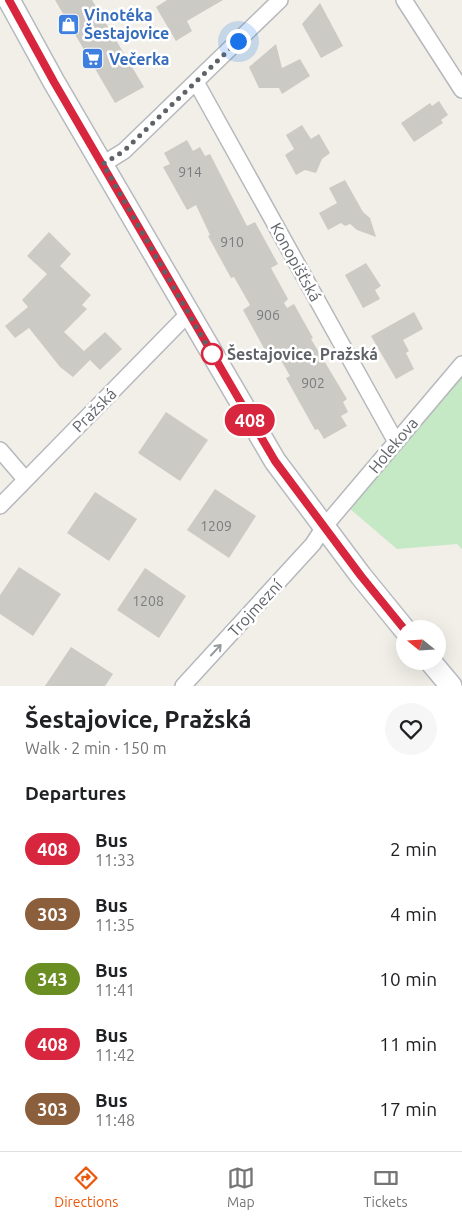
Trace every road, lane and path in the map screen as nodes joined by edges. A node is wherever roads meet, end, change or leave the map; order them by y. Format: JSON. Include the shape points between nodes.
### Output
{"nodes":[{"id":1,"x":9,"y":0,"type":"edge"},
{"id":2,"x":280,"y":0,"type":"edge"},
{"id":3,"x":404,"y":0,"type":"edge"},
{"id":4,"x":196,"y":82,"type":"junction"},
{"id":5,"x":462,"y":90,"type":"edge"},
{"id":6,"x":103,"y":164,"type":"junction"},
{"id":7,"x":189,"y":313,"type":"junction"},
{"id":8,"x":462,"y":364,"type":"edge"},
{"id":9,"x":396,"y":442,"type":"junction"},
{"id":10,"x":0,"y":450,"type":"edge"},
{"id":11,"x":25,"y":479,"type":"junction"},
{"id":12,"x":0,"y":506,"type":"edge"},
{"id":13,"x":324,"y":527,"type":"junction"},
{"id":14,"x":397,"y":620,"type":"edge"},
{"id":15,"x":437,"y":670,"type":"edge"},
{"id":16,"x":183,"y":686,"type":"edge"},
{"id":17,"x":450,"y":686,"type":"edge"}],
"edges":[{"from":1,"to":6,"type":"street"},
{"from":2,"to":4,"type":"street"},
{"from":3,"to":5,"type":"street"},
{"from":4,"to":6,"type":"street","via":[[124,151]]},
{"from":4,"to":9,"type":"street","name":"Konopišťská"},
{"from":6,"to":7,"type":"street"},
{"from":7,"to":11,"type":"street","name":"Pražská"},
{"from":7,"to":13,"type":"street","via":[[275,461]]},
{"from":8,"to":9,"type":"street","name":"Holekova"},
{"from":9,"to":13,"type":"street","name":"Holekova"},
{"from":10,"to":11,"type":"street"},
{"from":11,"to":12,"type":"street","name":"Pražská"},
{"from":13,"to":14,"type":"street"},
{"from":16,"to":13,"type":"street","name":"Trojmezní","one_way":true,"via":[[313,544]]},
{"from":15,"to":17,"type":"street"}]}
